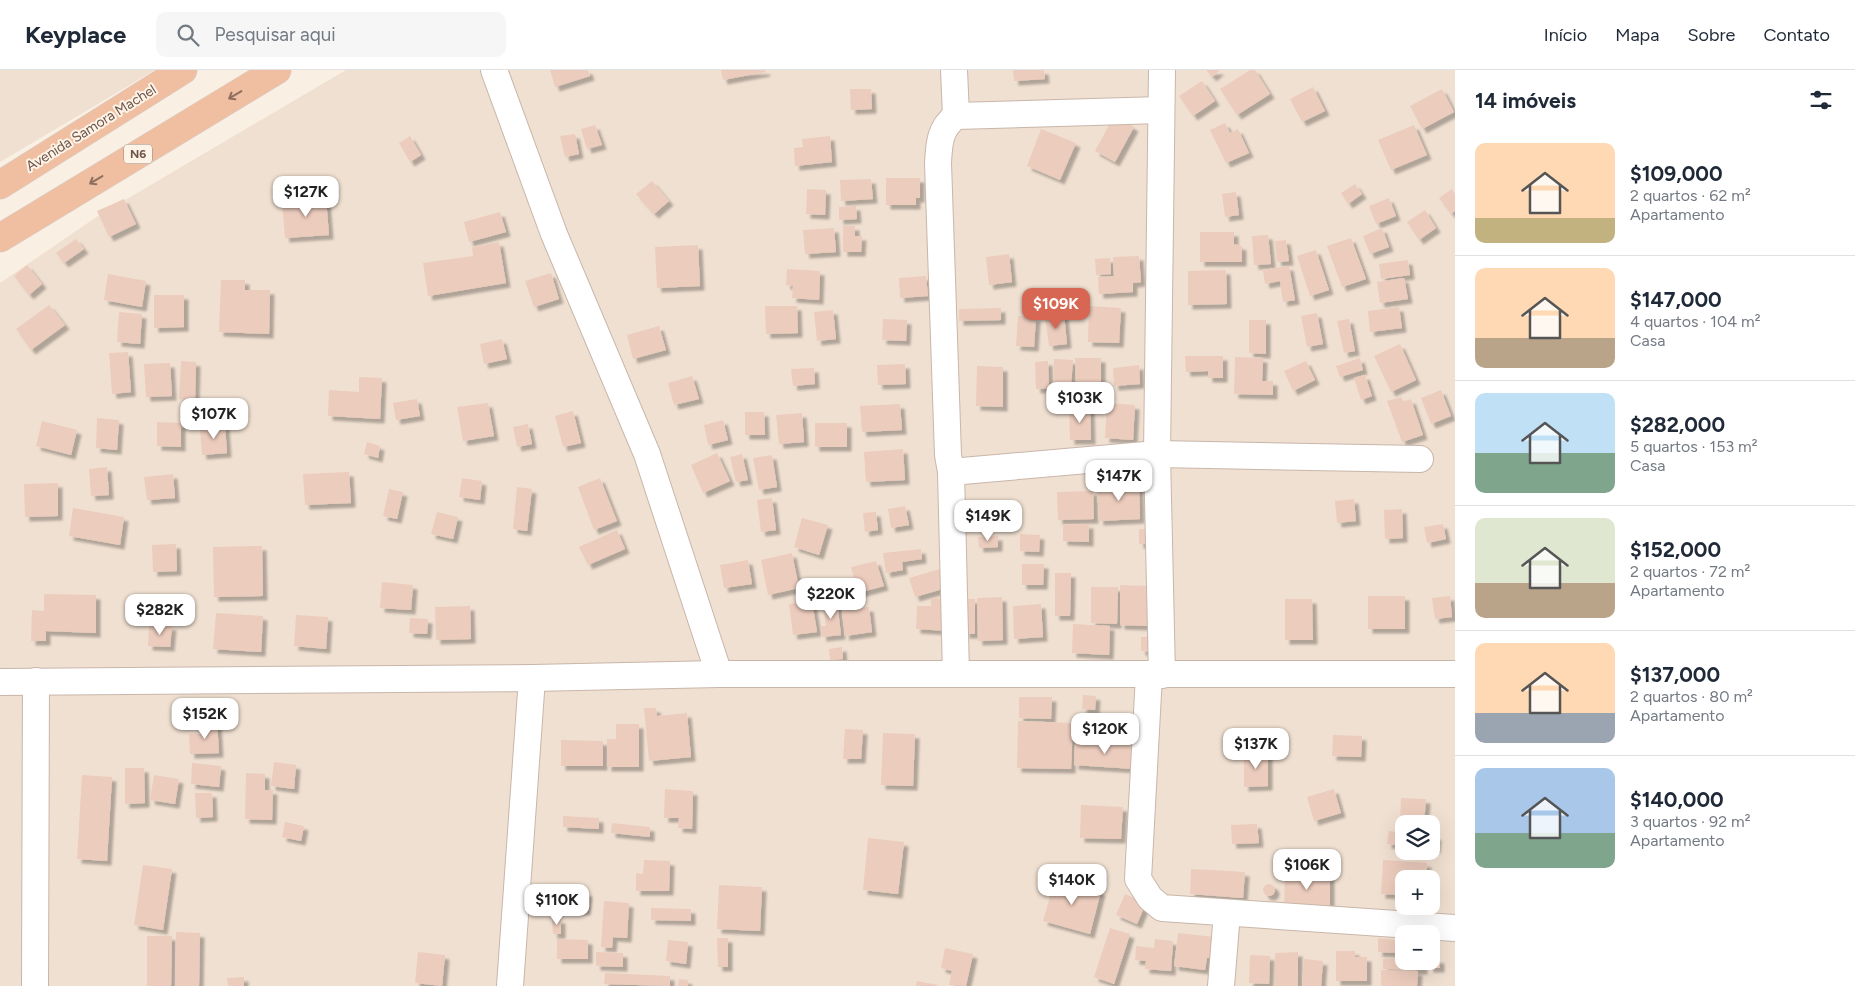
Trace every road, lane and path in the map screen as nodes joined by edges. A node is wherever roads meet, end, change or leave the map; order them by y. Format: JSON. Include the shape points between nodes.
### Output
{"nodes":[{"id":1,"x":183,"y":70,"type":"edge"},
{"id":2,"x":277,"y":70,"type":"edge"},
{"id":3,"x":494,"y":70,"type":"edge"},
{"id":4,"x":954,"y":70,"type":"edge"},
{"id":5,"x":1162,"y":70,"type":"edge"},
{"id":6,"x":1161,"y":110,"type":"junction"},
{"id":7,"x":956,"y":116,"type":"junction"},
{"id":8,"x":0,"y":185,"type":"edge"},
{"id":9,"x":0,"y":238,"type":"edge"},
{"id":10,"x":1157,"y":454,"type":"junction"},
{"id":11,"x":1420,"y":459,"type":"dead end"},
{"id":12,"x":951,"y":472,"type":"junction"},
{"id":13,"x":719,"y":674,"type":"junction"},
{"id":14,"x":956,"y":674,"type":"junction"},
{"id":15,"x":1455,"y":674,"type":"edge"},
{"id":16,"x":1155,"y":675,"type":"junction"},
{"id":17,"x":532,"y":678,"type":"junction"},
{"id":18,"x":36,"y":681,"type":"junction"},
{"id":19,"x":0,"y":682,"type":"edge"},
{"id":20,"x":1228,"y":913,"type":"junction"},
{"id":21,"x":1455,"y":928,"type":"edge"},
{"id":22,"x":35,"y":986,"type":"edge"},
{"id":23,"x":510,"y":986,"type":"edge"},
{"id":24,"x":1221,"y":986,"type":"edge"}],
"edges":[{"from":1,"to":8,"type":"highway","name":"Avenida Samora Machel"},
{"from":2,"to":9,"type":"highway","number":"N6","one_way":true},
{"from":3,"to":13,"type":"street","via":[[554,234],[647,454]]},
{"from":4,"to":7,"type":"street"},
{"from":5,"to":6,"type":"street"},
{"from":6,"to":7,"type":"street"},
{"from":6,"to":10,"type":"street"},
{"from":7,"to":12,"type":"street","via":[[942,133],[938,163]]},
{"from":10,"to":11,"type":"street"},
{"from":10,"to":12,"type":"street"},
{"from":10,"to":16,"type":"street"},
{"from":12,"to":14,"type":"street"},
{"from":13,"to":14,"type":"street"},
{"from":13,"to":17,"type":"street"},
{"from":14,"to":16,"type":"street"},
{"from":15,"to":16,"type":"street"},
{"from":16,"to":20,"type":"street","via":[[1138,879],[1150,898],[1162,908]]},
{"from":17,"to":18,"type":"street"},
{"from":17,"to":23,"type":"street"},
{"from":18,"to":19,"type":"street"},
{"from":18,"to":22,"type":"street"},
{"from":20,"to":21,"type":"street"},
{"from":20,"to":24,"type":"street"}]}
